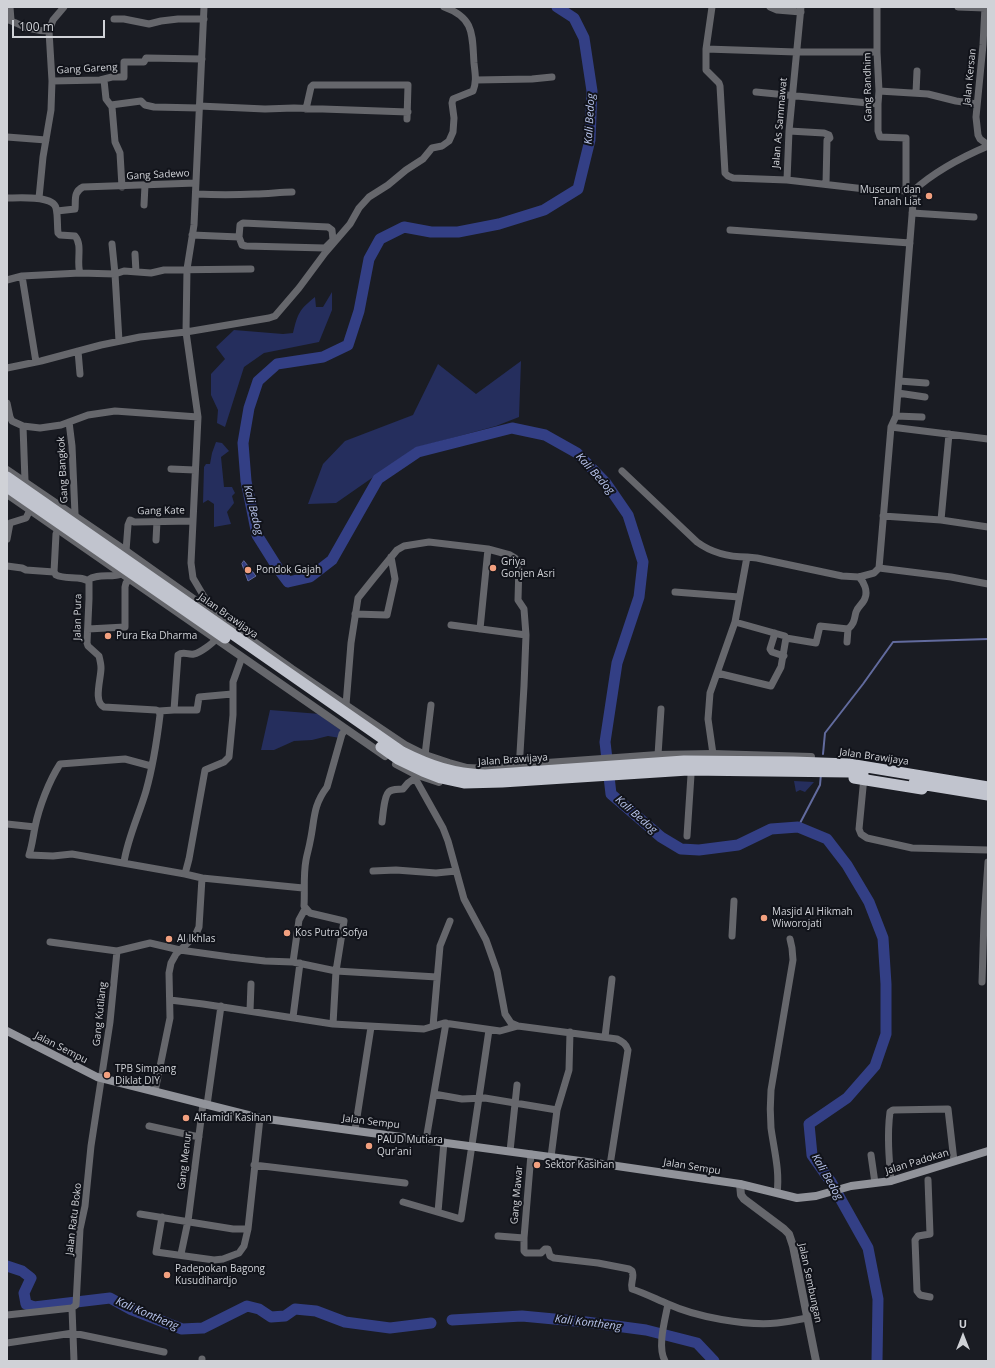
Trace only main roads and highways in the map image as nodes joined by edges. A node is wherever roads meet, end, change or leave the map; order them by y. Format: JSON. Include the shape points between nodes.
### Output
{"nodes":[{"id":1,"x":7,"y":477,"type":"edge"},
{"id":2,"x":7,"y":487,"type":"edge"},
{"id":3,"x":796,"y":766,"type":"junction"},
{"id":4,"x":618,"y":769,"type":"junction"},
{"id":5,"x":566,"y":773,"type":"junction"},
{"id":6,"x":864,"y":777,"type":"junction"},
{"id":7,"x":988,"y":787,"type":"edge"},
{"id":8,"x":988,"y":795,"type":"edge"},
{"id":9,"x":988,"y":800,"type":"edge"},
{"id":10,"x":7,"y":1031,"type":"edge"},
{"id":11,"x":988,"y":1151,"type":"edge"},
{"id":12,"x":816,"y":1196,"type":"joint"}],
"edges":[{"from":1,"to":5,"type":"highway","name":"Jalan Brawijaya","via":[[402,752],[424,763],[466,774],[485,775],[519,769]]},
{"from":2,"to":5,"type":"highway","name":"Jalan Brawijaya","via":[[398,759],[422,771],[464,783],[502,782]]},
{"from":3,"to":4,"type":"highway","via":[[691,775]]},
{"from":3,"to":4,"type":"highway","name":"Jalan Brawijaya","via":[[749,766],[684,761]]},
{"from":3,"to":6,"type":"highway","name":"Jalan Brawijaya","via":[[821,774]]},
{"from":3,"to":7,"type":"highway","name":"Jalan Brawijaya","via":[[849,764]]},
{"from":4,"to":5,"type":"highway","name":"Jalan Brawijaya"},
{"from":6,"to":8,"type":"highway","name":"Jalan Brawijaya"},
{"from":6,"to":9,"type":"highway"},
{"from":10,"to":12,"type":"main road","name":"Jalan Sempu","via":[[102,1078],[260,1118],[610,1164],[740,1184],[797,1198]]},
{"from":11,"to":12,"type":"main road","name":"Jalan Padokan","via":[[954,1161],[928,1174],[851,1186]]}]}
